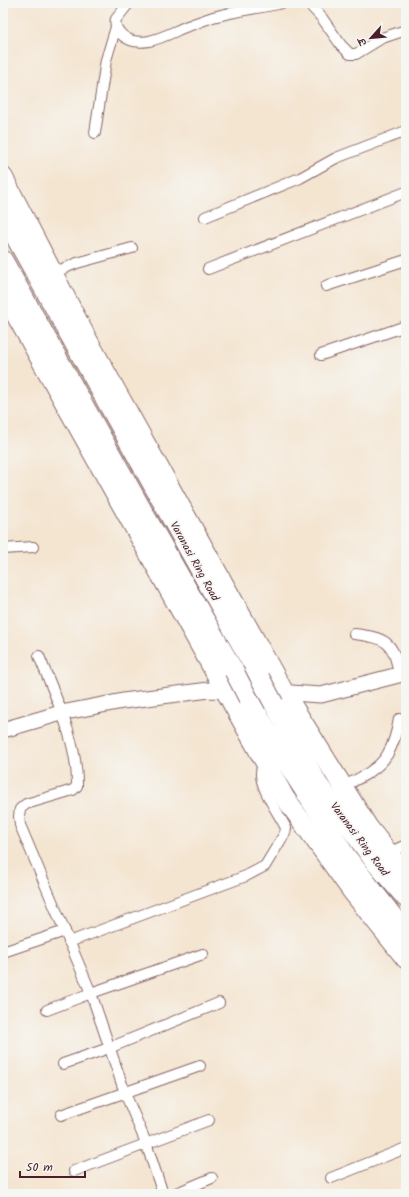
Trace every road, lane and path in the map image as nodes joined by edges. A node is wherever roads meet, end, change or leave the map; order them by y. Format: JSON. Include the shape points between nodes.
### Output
{"nodes":[{"id":1,"x":129,"y":3,"type":"edge"},
{"id":2,"x":282,"y":3,"type":"edge"},
{"id":3,"x":308,"y":3,"type":"edge"},
{"id":4,"x":116,"y":27,"type":"junction"},
{"id":5,"x":406,"y":30,"type":"edge"},
{"id":6,"x":406,"y":131,"type":"edge"},
{"id":7,"x":95,"y":133,"type":"dead end"},
{"id":8,"x":3,"y":177,"type":"edge"},
{"id":9,"x":406,"y":192,"type":"edge"},
{"id":10,"x":3,"y":212,"type":"edge"},
{"id":11,"x":205,"y":217,"type":"dead end"},
{"id":12,"x":132,"y":248,"type":"dead end"},
{"id":13,"x":3,"y":260,"type":"edge"},
{"id":14,"x":406,"y":260,"type":"edge"},
{"id":15,"x":208,"y":269,"type":"dead end"},
{"id":16,"x":53,"y":273,"type":"junction"},
{"id":17,"x":326,"y":286,"type":"dead end"},
{"id":18,"x":3,"y":292,"type":"edge"},
{"id":19,"x":406,"y":326,"type":"edge"},
{"id":20,"x":321,"y":355,"type":"dead end"},
{"id":21,"x":33,"y":547,"type":"dead end"},
{"id":22,"x":3,"y":549,"type":"edge"},
{"id":23,"x":354,"y":634,"type":"dead end"},
{"id":24,"x":39,"y":656,"type":"dead end"},
{"id":25,"x":402,"y":674,"type":"edge"},
{"id":26,"x":224,"y":690,"type":"junction"},
{"id":27,"x":279,"y":698,"type":"junction"},
{"id":28,"x":61,"y":714,"type":"junction"},
{"id":29,"x":399,"y":719,"type":"dead end"},
{"id":30,"x":3,"y":730,"type":"edge"},
{"id":31,"x":264,"y":761,"type":"junction"},
{"id":32,"x":342,"y":787,"type":"junction"},
{"id":33,"x":406,"y":845,"type":"edge"},
{"id":34,"x":388,"y":853,"type":"junction"},
{"id":35,"x":406,"y":876,"type":"edge"},
{"id":36,"x":406,"y":898,"type":"edge"},
{"id":37,"x":65,"y":931,"type":"junction"},
{"id":38,"x":406,"y":934,"type":"edge"},
{"id":39,"x":69,"y":942,"type":"junction"},
{"id":40,"x":3,"y":952,"type":"edge"},
{"id":41,"x":203,"y":954,"type":"dead end"},
{"id":42,"x":406,"y":959,"type":"edge"},
{"id":43,"x":90,"y":993,"type":"junction"},
{"id":44,"x":219,"y":1003,"type":"dead end"},
{"id":45,"x":47,"y":1010,"type":"dead end"},
{"id":46,"x":109,"y":1048,"type":"junction"},
{"id":47,"x":63,"y":1064,"type":"dead end"},
{"id":48,"x":200,"y":1066,"type":"dead end"},
{"id":49,"x":125,"y":1093,"type":"junction"},
{"id":50,"x":61,"y":1115,"type":"dead end"},
{"id":51,"x":209,"y":1120,"type":"dead end"},
{"id":52,"x":146,"y":1143,"type":"junction"},
{"id":53,"x":406,"y":1148,"type":"edge"},
{"id":54,"x":74,"y":1171,"type":"dead end"},
{"id":55,"x":212,"y":1178,"type":"dead end"},
{"id":56,"x":331,"y":1178,"type":"dead end"},
{"id":57,"x":163,"y":1194,"type":"edge"},
{"id":58,"x":174,"y":1194,"type":"edge"}],
"edges":[{"from":1,"to":4,"type":"street","via":[[116,19]]},
{"from":2,"to":4,"type":"street","via":[[211,18],[147,41],[130,40]]},
{"from":3,"to":5,"type":"street","via":[[350,54],[356,54],[382,38]]},
{"from":4,"to":7,"type":"street","via":[[106,60]]},
{"from":6,"to":11,"type":"street","via":[[336,158],[300,178]]},
{"from":8,"to":16,"type":"highway"},
{"from":9,"to":15,"type":"street"},
{"from":10,"to":27,"type":"highway","name":"Varanasi Ring Road","bridge":true,"via":[[260,678]]},
{"from":12,"to":16,"type":"street","via":[[77,263]]},
{"from":13,"to":38,"type":"highway","name":"Varanasi Ring Road","bridge":true,"via":[[249,700],[346,856]]},
{"from":14,"to":17,"type":"street"},
{"from":16,"to":27,"type":"highway"},
{"from":18,"to":26,"type":"highway"},
{"from":19,"to":20,"type":"street"},
{"from":21,"to":22,"type":"street"},
{"from":23,"to":25,"type":"street","via":[[383,640],[390,647]]},
{"from":24,"to":28,"type":"street"},
{"from":25,"to":27,"type":"street","via":[[321,695]]},
{"from":26,"to":27,"type":"street"},
{"from":26,"to":28,"type":"street","via":[[123,700]]},
{"from":26,"to":31,"type":"highway"},
{"from":27,"to":32,"type":"highway"},
{"from":27,"to":36,"type":"highway","name":"Varanasi Ring Road","via":[[318,784]]},
{"from":28,"to":30,"type":"street"},
{"from":28,"to":37,"type":"street","via":[[70,737],[77,786],[73,790],[26,804],[20,809],[19,816],[20,825]]},
{"from":29,"to":32,"type":"street","via":[[388,754],[383,761]]},
{"from":31,"to":39,"type":"street","via":[[260,774],[262,783],[286,828],[286,833],[265,866],[246,876]]},
{"from":31,"to":42,"type":"highway","via":[[285,798],[350,890]]},
{"from":32,"to":34,"type":"highway"},
{"from":33,"to":34,"type":"street"},
{"from":34,"to":35,"type":"highway"},
{"from":37,"to":39,"type":"street"},
{"from":37,"to":40,"type":"street"},
{"from":39,"to":43,"type":"street"},
{"from":41,"to":43,"type":"street"},
{"from":43,"to":45,"type":"street"},
{"from":43,"to":46,"type":"street"},
{"from":44,"to":46,"type":"street"},
{"from":46,"to":47,"type":"street"},
{"from":46,"to":49,"type":"street"},
{"from":48,"to":49,"type":"street"},
{"from":49,"to":50,"type":"street"},
{"from":49,"to":52,"type":"street"},
{"from":51,"to":52,"type":"street"},
{"from":52,"to":54,"type":"street"},
{"from":52,"to":57,"type":"street"},
{"from":53,"to":56,"type":"street"},
{"from":55,"to":58,"type":"street"}]}
